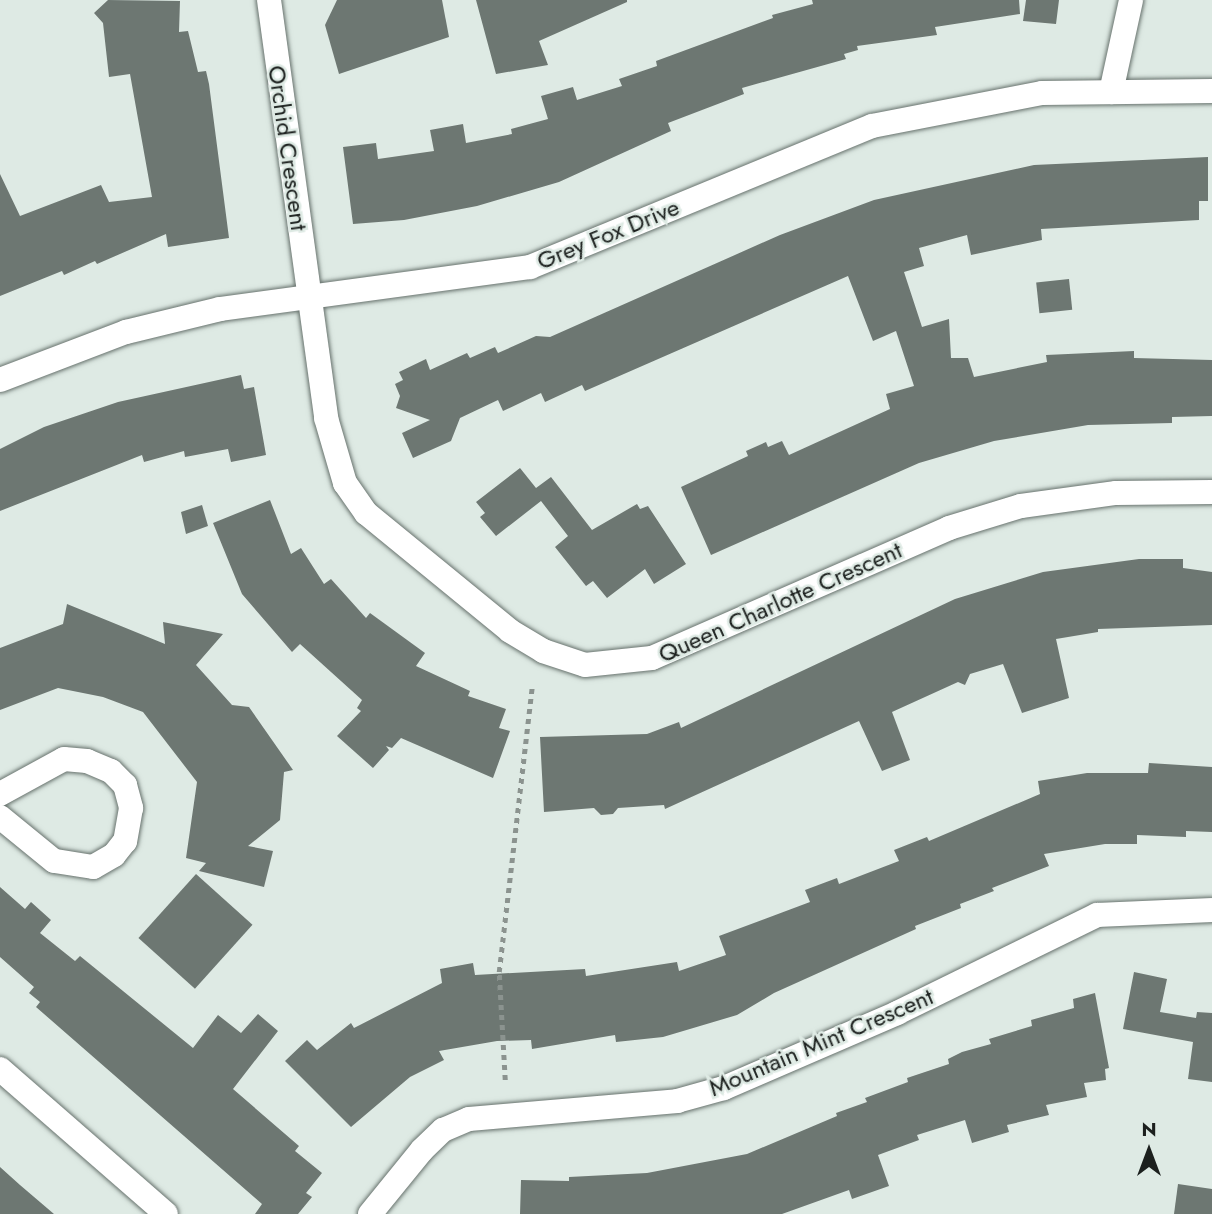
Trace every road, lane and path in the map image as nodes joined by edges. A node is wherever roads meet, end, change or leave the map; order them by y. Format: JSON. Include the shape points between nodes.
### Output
{"nodes":[{"id":1,"x":269,"y":0,"type":"edge"},
{"id":2,"x":1131,"y":0,"type":"edge"},
{"id":3,"x":1212,"y":91,"type":"edge"},
{"id":4,"x":1111,"y":92,"type":"junction"},
{"id":5,"x":308,"y":295,"type":"junction"},
{"id":6,"x":0,"y":380,"type":"edge"},
{"id":7,"x":1212,"y":492,"type":"edge"},
{"id":8,"x":532,"y":686,"type":"dead end"},
{"id":9,"x":0,"y":794,"type":"edge"},
{"id":10,"x":0,"y":817,"type":"edge"},
{"id":11,"x":1212,"y":910,"type":"edge"},
{"id":12,"x":0,"y":1069,"type":"edge"},
{"id":13,"x":505,"y":1080,"type":"dead end"},
{"id":14,"x":166,"y":1214,"type":"edge"},
{"id":15,"x":370,"y":1214,"type":"edge"}],
"edges":[{"from":1,"to":5,"type":"street","name":"Orchid Crescent"},
{"from":2,"to":4,"type":"street"},
{"from":3,"to":4,"type":"street","name":"Grey Fox Drive"},
{"from":4,"to":5,"type":"street","name":"Grey Fox Drive","via":[[1042,93],[872,126],[530,267]]},
{"from":5,"to":6,"type":"street","name":"Grey Fox Drive","via":[[220,309],[126,332]]},
{"from":5,"to":7,"type":"street","name":"Queen Charlotte Crescent","via":[[334,456],[345,483],[366,513],[510,631],[543,650],[585,665],[652,658],[949,528],[1021,506],[1116,493]]},
{"from":8,"to":13,"type":"path","via":[[499,972]]},
{"from":9,"to":10,"type":"street","via":[[64,759],[87,761],[111,771],[125,785],[131,808],[125,841],[114,855],[93,867],[54,861]]},
{"from":11,"to":15,"type":"street","name":"Mountain Mint Crescent","via":[[1097,915],[897,1013],[724,1088],[677,1101],[469,1119],[443,1130],[422,1150]]},
{"from":12,"to":14,"type":"street"}]}
